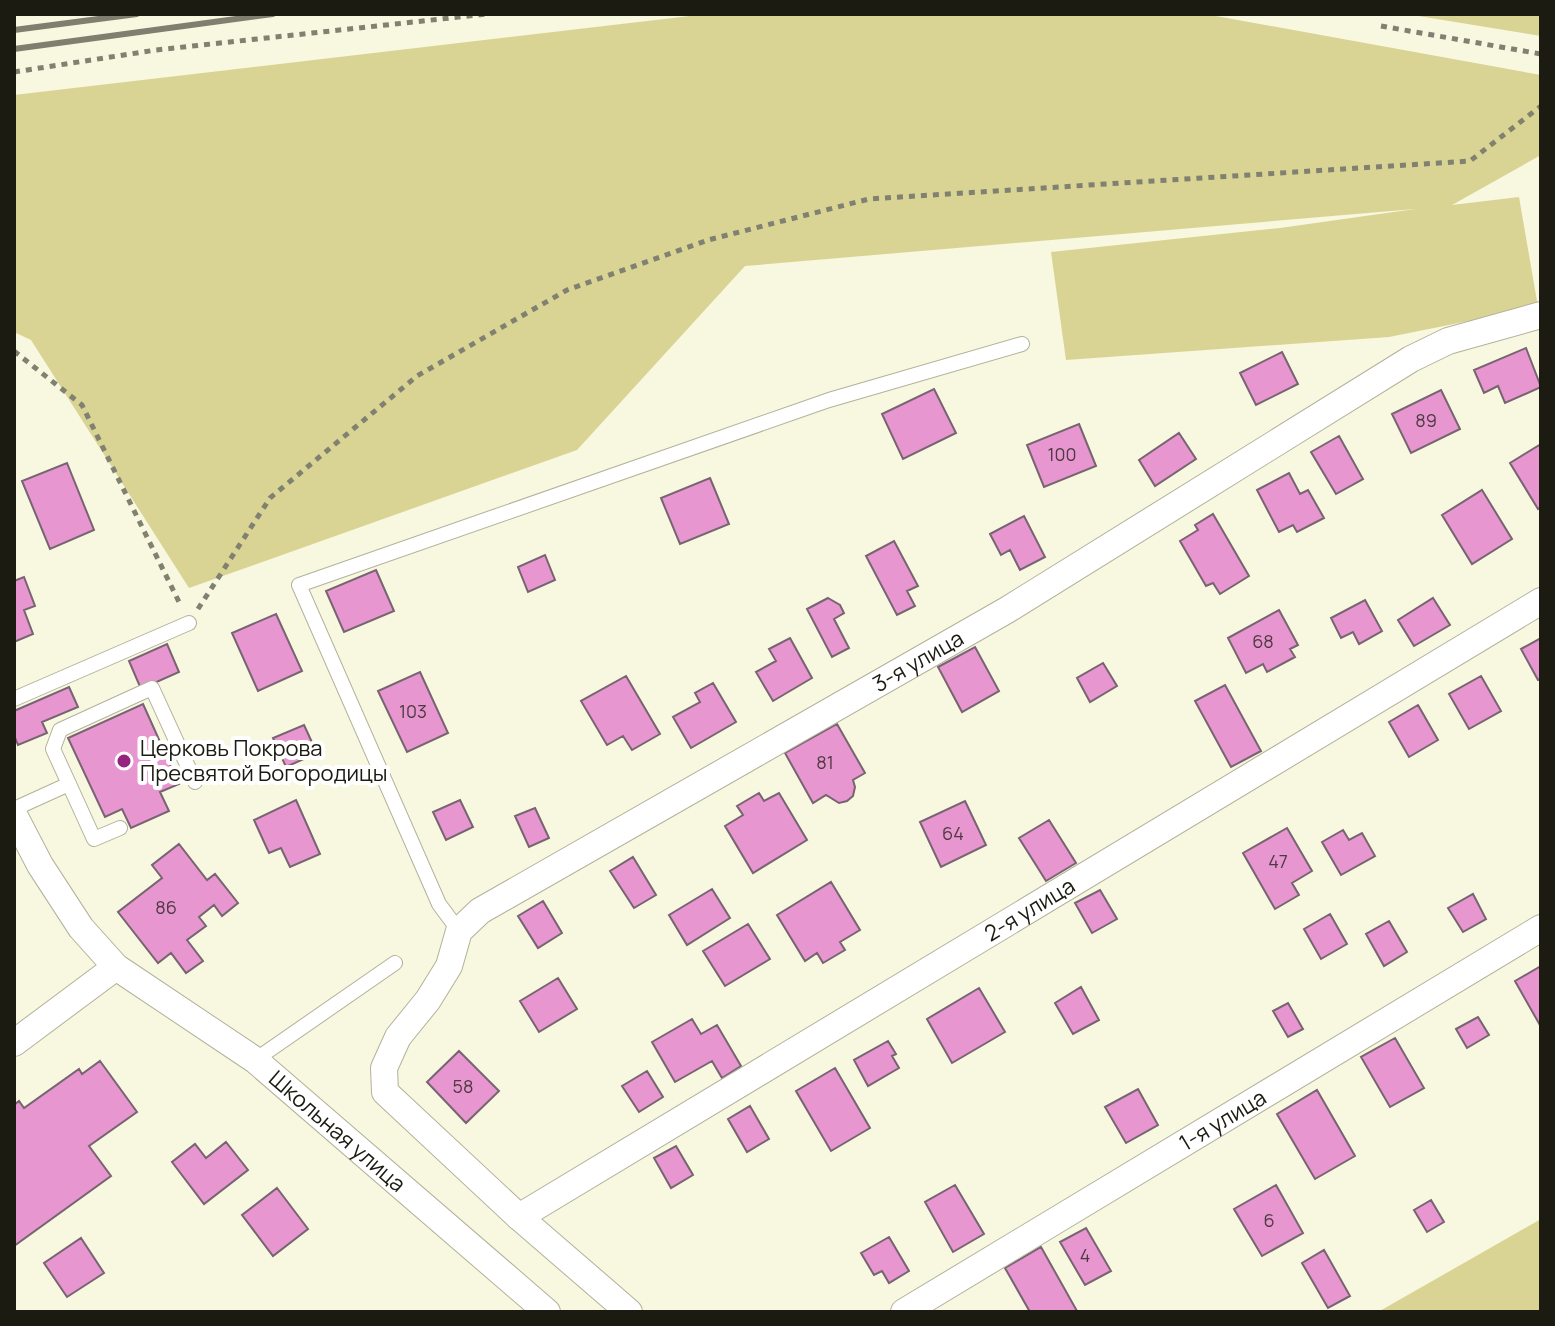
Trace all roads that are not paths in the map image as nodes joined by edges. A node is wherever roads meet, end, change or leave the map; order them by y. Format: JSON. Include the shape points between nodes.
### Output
{"nodes":[{"id":1,"x":1541,"y":315,"type":"edge"},
{"id":2,"x":1022,"y":344,"type":"dead end"},
{"id":3,"x":1541,"y":601,"type":"edge"},
{"id":4,"x":189,"y":623,"type":"road end"},
{"id":5,"x":14,"y":699,"type":"edge"},
{"id":6,"x":195,"y":782,"type":"dead end"},
{"id":7,"x":69,"y":784,"type":"junction"},
{"id":8,"x":14,"y":809,"type":"edge"},
{"id":9,"x":14,"y":815,"type":"edge"},
{"id":10,"x":120,"y":828,"type":"dead end"},
{"id":11,"x":1541,"y":928,"type":"edge"},
{"id":12,"x":459,"y":931,"type":"junction"},
{"id":13,"x":395,"y":963,"type":"dead end"},
{"id":14,"x":116,"y":967,"type":"junction"},
{"id":15,"x":14,"y":1043,"type":"edge"},
{"id":16,"x":255,"y":1060,"type":"junction"},
{"id":17,"x":519,"y":1217,"type":"junction"},
{"id":18,"x":547,"y":1312,"type":"edge"},
{"id":19,"x":629,"y":1312,"type":"edge"},
{"id":20,"x":904,"y":1312,"type":"edge"}],
"edges":[{"from":1,"to":12,"type":"street","name":"3-я улица","via":[[1448,341],[1411,359],[1007,610],[480,911]]},
{"from":2,"to":12,"type":"lane","via":[[829,400],[299,585],[439,904]]},
{"from":3,"to":17,"type":"street","name":"2-я улица"},
{"from":4,"to":5,"type":"lane"},
{"from":6,"to":7,"type":"lane","via":[[152,688],[60,730],[53,749]]},
{"from":7,"to":8,"type":"lane"},
{"from":7,"to":10,"type":"lane","via":[[94,839]]},
{"from":9,"to":14,"type":"street","name":"Школьная улица","via":[[81,928]]},
{"from":11,"to":20,"type":"street","name":"1-я улица"},
{"from":12,"to":17,"type":"street","via":[[449,966],[398,1037],[384,1068],[385,1092]]},
{"from":13,"to":16,"type":"lane"},
{"from":14,"to":15,"type":"street"},
{"from":14,"to":16,"type":"street","name":"Школьная улица"},
{"from":16,"to":18,"type":"street","name":"Школьная улица"},
{"from":17,"to":19,"type":"street"}]}
